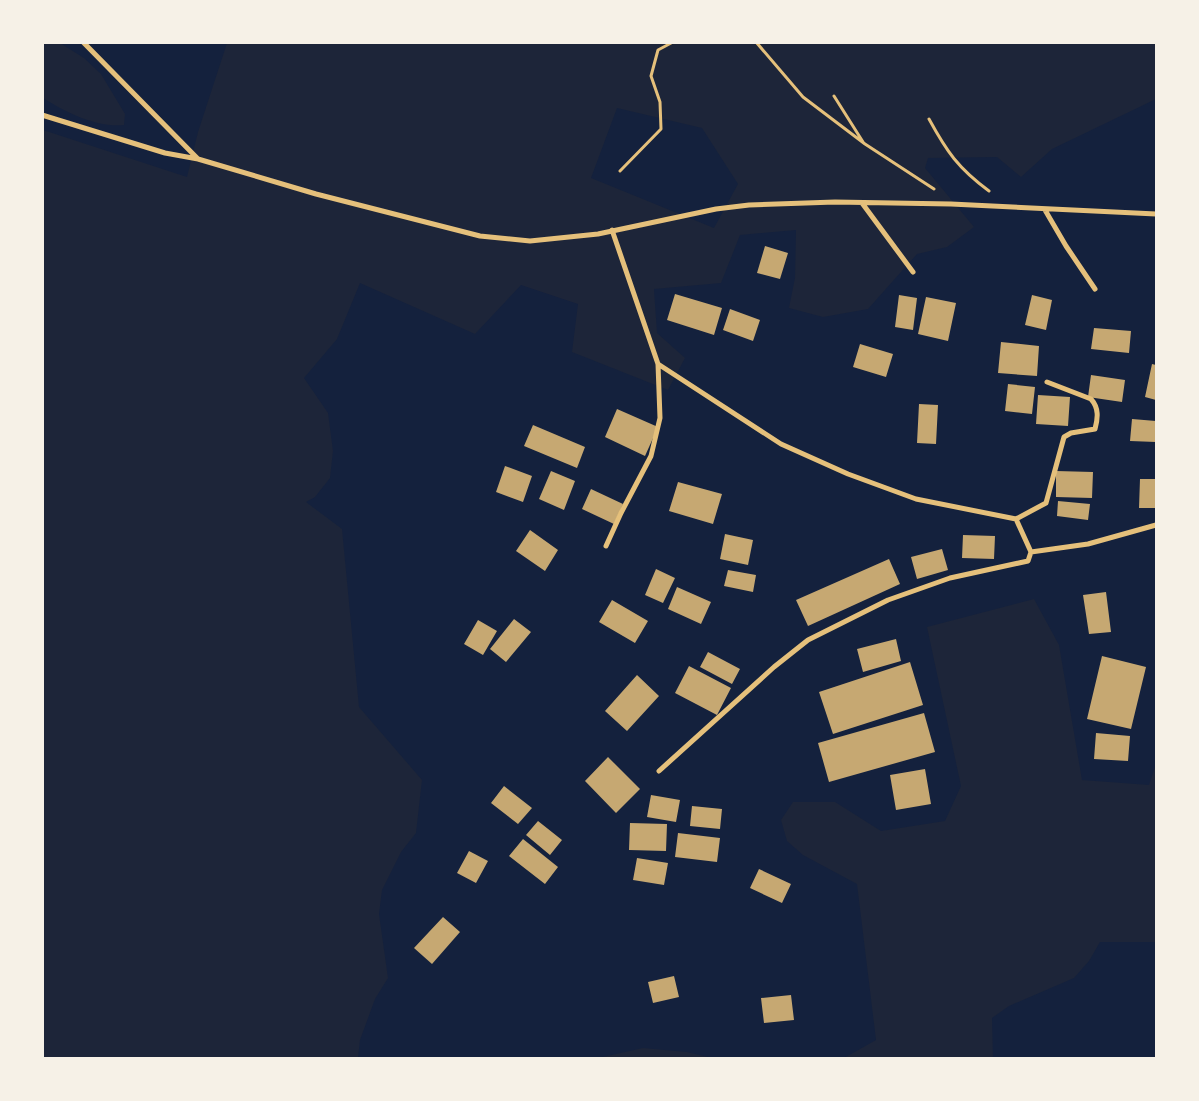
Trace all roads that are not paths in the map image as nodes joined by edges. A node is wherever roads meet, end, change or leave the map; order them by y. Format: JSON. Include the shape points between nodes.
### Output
{"nodes":[{"id":1,"x":83,"y":42,"type":"edge"},
{"id":2,"x":42,"y":114,"type":"edge"},
{"id":3,"x":198,"y":160,"type":"junction"},
{"id":4,"x":862,"y":203,"type":"junction"},
{"id":5,"x":1045,"y":210,"type":"junction"},
{"id":6,"x":1156,"y":214,"type":"edge"},
{"id":7,"x":612,"y":230,"type":"junction"},
{"id":8,"x":913,"y":272,"type":"dead end"},
{"id":9,"x":1095,"y":288,"type":"dead end"},
{"id":10,"x":658,"y":364,"type":"junction"},
{"id":11,"x":1047,"y":382,"type":"dead end"},
{"id":12,"x":1016,"y":519,"type":"junction"},
{"id":13,"x":1156,"y":525,"type":"edge"},
{"id":14,"x":606,"y":546,"type":"dead end"},
{"id":15,"x":1031,"y":552,"type":"junction"},
{"id":16,"x":659,"y":771,"type":"dead end"}],
"edges":[{"from":1,"to":3,"type":"street"},
{"from":2,"to":3,"type":"street","via":[[164,153]]},
{"from":3,"to":7,"type":"street","via":[[480,236],[530,241]]},
{"from":4,"to":5,"type":"street"},
{"from":4,"to":7,"type":"street","via":[[749,205]]},
{"from":4,"to":8,"type":"street"},
{"from":5,"to":6,"type":"street"},
{"from":5,"to":9,"type":"street"},
{"from":7,"to":10,"type":"street"},
{"from":10,"to":12,"type":"street","via":[[781,444],[848,474],[916,499]]},
{"from":10,"to":14,"type":"street","via":[[658,437]]},
{"from":11,"to":12,"type":"street","via":[[1091,399],[1096,404],[1098,420],[1095,429],[1064,437],[1046,503]]},
{"from":12,"to":15,"type":"street"},
{"from":13,"to":15,"type":"street","via":[[1088,544]]},
{"from":15,"to":16,"type":"street","via":[[1028,561],[950,578],[888,600],[808,640]]}]}
